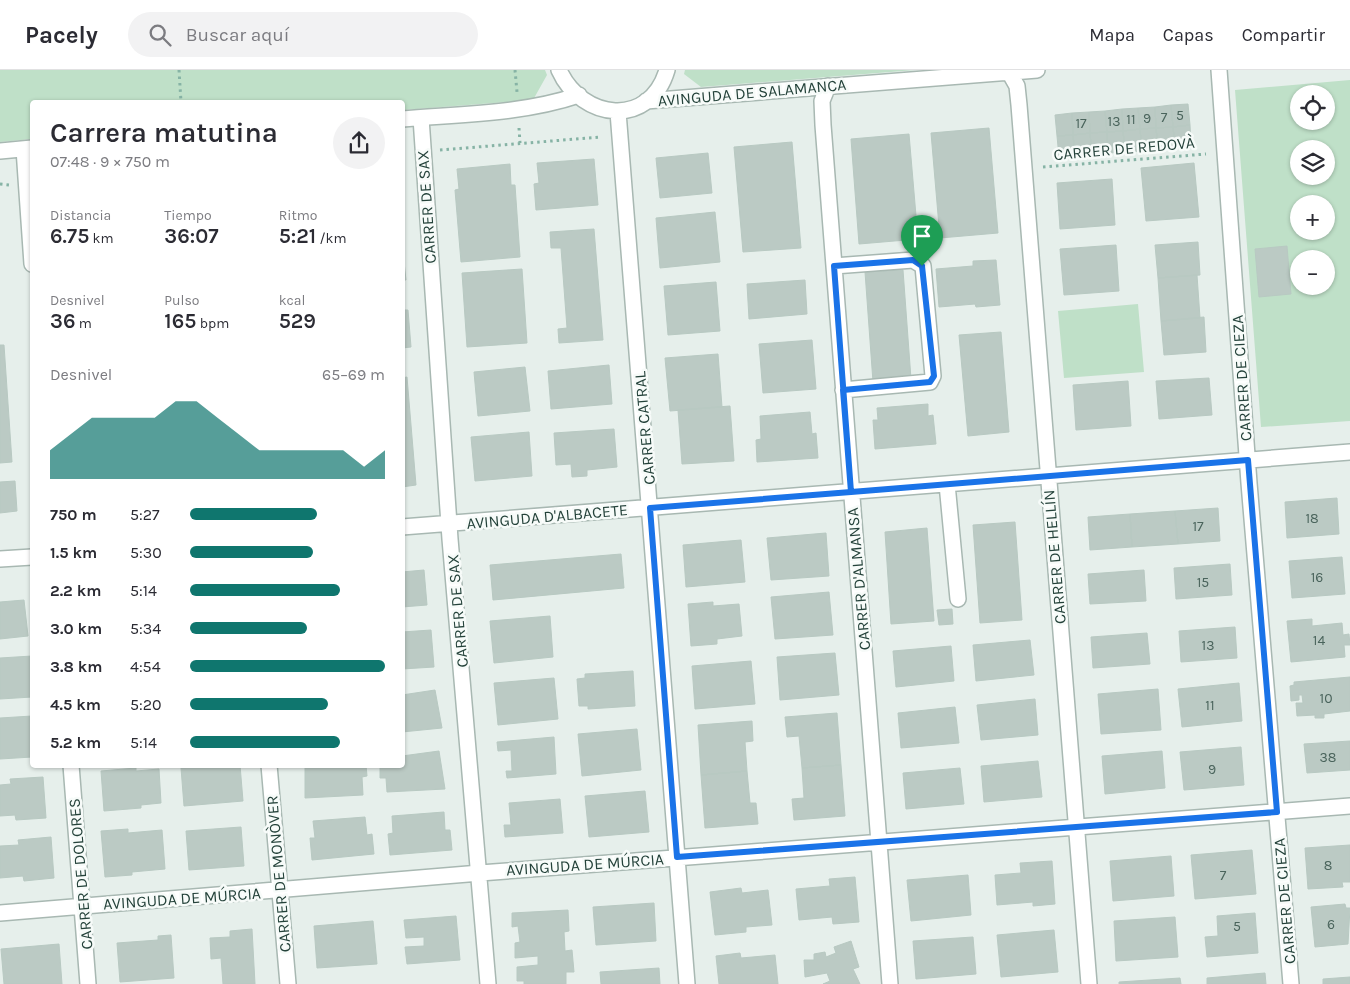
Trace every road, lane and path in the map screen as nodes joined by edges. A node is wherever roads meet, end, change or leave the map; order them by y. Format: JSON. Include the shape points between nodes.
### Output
{"nodes":[{"id":1,"x":179,"y":70,"type":"edge"},
{"id":2,"x":559,"y":70,"type":"edge"},
{"id":3,"x":667,"y":70,"type":"edge"},
{"id":4,"x":1037,"y":70,"type":"edge"},
{"id":5,"x":1219,"y":70,"type":"edge"},
{"id":6,"x":1009,"y":72,"type":"junction"},
{"id":7,"x":828,"y":86,"type":"junction"},
{"id":8,"x":579,"y":95,"type":"junction"},
{"id":9,"x":181,"y":100,"type":"edge"},
{"id":10,"x":646,"y":101,"type":"junction"},
{"id":11,"x":618,"y":112,"type":"junction"},
{"id":12,"x":421,"y":118,"type":"junction"},
{"id":13,"x":405,"y":119,"type":"edge"},
{"id":14,"x":620,"y":136,"type":"junction"},
{"id":15,"x":28,"y":148,"type":"edge"},
{"id":16,"x":0,"y":151,"type":"edge"},
{"id":17,"x":422,"y":151,"type":"junction"},
{"id":18,"x":1209,"y":154,"type":"dead end"},
{"id":19,"x":1042,"y":167,"type":"dead end"},
{"id":20,"x":30,"y":206,"type":"edge"},
{"id":21,"x":834,"y":266,"type":"junction"},
{"id":22,"x":843,"y":390,"type":"junction"},
{"id":23,"x":1350,"y":452,"type":"edge"},
{"id":24,"x":1248,"y":460,"type":"junction"},
{"id":25,"x":1048,"y":476,"type":"junction"},
{"id":26,"x":947,"y":484,"type":"junction"},
{"id":27,"x":851,"y":492,"type":"junction"},
{"id":28,"x":650,"y":508,"type":"junction"},
{"id":29,"x":449,"y":524,"type":"junction"},
{"id":30,"x":405,"y":528,"type":"edge"},
{"id":31,"x":30,"y":557,"type":"edge"},
{"id":32,"x":0,"y":560,"type":"edge"},
{"id":33,"x":958,"y":599,"type":"dead end"},
{"id":34,"x":71,"y":768,"type":"edge"},
{"id":35,"x":269,"y":768,"type":"edge"},
{"id":36,"x":1350,"y":806,"type":"edge"},
{"id":37,"x":1277,"y":812,"type":"junction"},
{"id":38,"x":1077,"y":828,"type":"junction"},
{"id":39,"x":879,"y":843,"type":"junction"},
{"id":40,"x":677,"y":857,"type":"junction"},
{"id":41,"x":480,"y":873,"type":"junction"},
{"id":42,"x":280,"y":890,"type":"junction"},
{"id":43,"x":82,"y":906,"type":"junction"},
{"id":44,"x":0,"y":913,"type":"edge"},
{"id":45,"x":88,"y":984,"type":"edge"},
{"id":46,"x":288,"y":984,"type":"edge"},
{"id":47,"x":488,"y":984,"type":"edge"},
{"id":48,"x":687,"y":984,"type":"edge"},
{"id":49,"x":890,"y":984,"type":"edge"},
{"id":50,"x":1089,"y":984,"type":"edge"},
{"id":51,"x":1290,"y":984,"type":"edge"}],
"edges":[{"from":1,"to":9,"type":"path"},
{"from":2,"to":8,"type":"street","via":[[565,83]]},
{"from":3,"to":10,"type":"street","via":[[657,90]]},
{"from":4,"to":6,"type":"street","name":"AVINGUDA DE SALAMANCA"},
{"from":5,"to":24,"type":"street","name":"CARRER DE CIEZA"},
{"from":6,"to":7,"type":"street","name":"AVINGUDA DE SALAMANCA"},
{"from":6,"to":25,"type":"street","name":"CARRER DE HELLÍN","via":[[1016,86],[1019,106]]},
{"from":7,"to":10,"type":"street","name":"AVINGUDA DE SALAMANCA"},
{"from":7,"to":21,"type":"street","name":"CARRER D'ALMANSA","via":[[822,101],[822,117]]},
{"from":8,"to":11,"type":"street","via":[[596,108]]},
{"from":8,"to":12,"type":"street","via":[[518,109]]},
{"from":10,"to":11,"type":"street"},
{"from":11,"to":14,"type":"street","name":"CARRER CATRAL"},
{"from":12,"to":13,"type":"street"},
{"from":12,"to":17,"type":"street","name":"CARRER DE SAX"},
{"from":14,"to":17,"type":"path"},
{"from":14,"to":28,"type":"street","name":"CARRER CATRAL"},
{"from":15,"to":16,"type":"street"},
{"from":15,"to":20,"type":"street"},
{"from":17,"to":29,"type":"street","name":"CARRER DE SAX"},
{"from":18,"to":19,"type":"path","name":"CARRER DE REDOVÀ"},
{"from":21,"to":22,"type":"street","name":"CARRER D'ALMANSA"},
{"from":21,"to":22,"type":"street","via":[[913,260],[922,266],[934,376],[930,382]]},
{"from":22,"to":27,"type":"street","name":"CARRER D'ALMANSA"},
{"from":23,"to":24,"type":"street","name":"AVINGUDA D'ALBACETE"},
{"from":24,"to":25,"type":"street","name":"AVINGUDA D'ALBACETE"},
{"from":24,"to":37,"type":"street","name":"CARRER DE CIEZA"},
{"from":25,"to":26,"type":"street","name":"AVINGUDA D'ALBACETE"},
{"from":25,"to":38,"type":"street","name":"CARRER DE HELLÍN"},
{"from":26,"to":27,"type":"street","name":"AVINGUDA D'ALBACETE"},
{"from":26,"to":33,"type":"street"},
{"from":27,"to":28,"type":"street","name":"AVINGUDA D'ALBACETE"},
{"from":27,"to":39,"type":"street","name":"CARRER D'ALMANSA"},
{"from":28,"to":29,"type":"street","name":"AVINGUDA D'ALBACETE"},
{"from":28,"to":40,"type":"street","name":"CARRER CATRAL"},
{"from":29,"to":30,"type":"street","name":"AVINGUDA D'ALBACETE"},
{"from":29,"to":41,"type":"street","name":"CARRER DE SAX"},
{"from":31,"to":32,"type":"street"},
{"from":34,"to":43,"type":"street","name":"CARRER DE DOLORES"},
{"from":35,"to":42,"type":"street","name":"CARRER DE MONÒVER"},
{"from":36,"to":37,"type":"street","name":"AVINGUDA DE MÚRCIA"},
{"from":37,"to":38,"type":"street","name":"AVINGUDA DE MÚRCIA"},
{"from":37,"to":51,"type":"street","name":"CARRER DE CIEZA"},
{"from":38,"to":39,"type":"street","name":"AVINGUDA DE MÚRCIA"},
{"from":38,"to":50,"type":"street","name":"CARRER DE HELLÍN"},
{"from":39,"to":40,"type":"street","name":"AVINGUDA DE MÚRCIA"},
{"from":39,"to":49,"type":"street","name":"CARRER D'ALMANSA"},
{"from":40,"to":41,"type":"street","name":"AVINGUDA DE MÚRCIA"},
{"from":40,"to":48,"type":"street","name":"CARRER CATRAL"},
{"from":41,"to":42,"type":"street","name":"AVINGUDA DE MÚRCIA"},
{"from":41,"to":47,"type":"street","name":"CARRER DE SAX"},
{"from":42,"to":43,"type":"street","name":"AVINGUDA DE MÚRCIA"},
{"from":42,"to":46,"type":"street","name":"CARRER DE MONÒVER"},
{"from":43,"to":44,"type":"street","name":"AVINGUDA DE MÚRCIA"},
{"from":43,"to":45,"type":"street","name":"CARRER DE DOLORES"}]}
